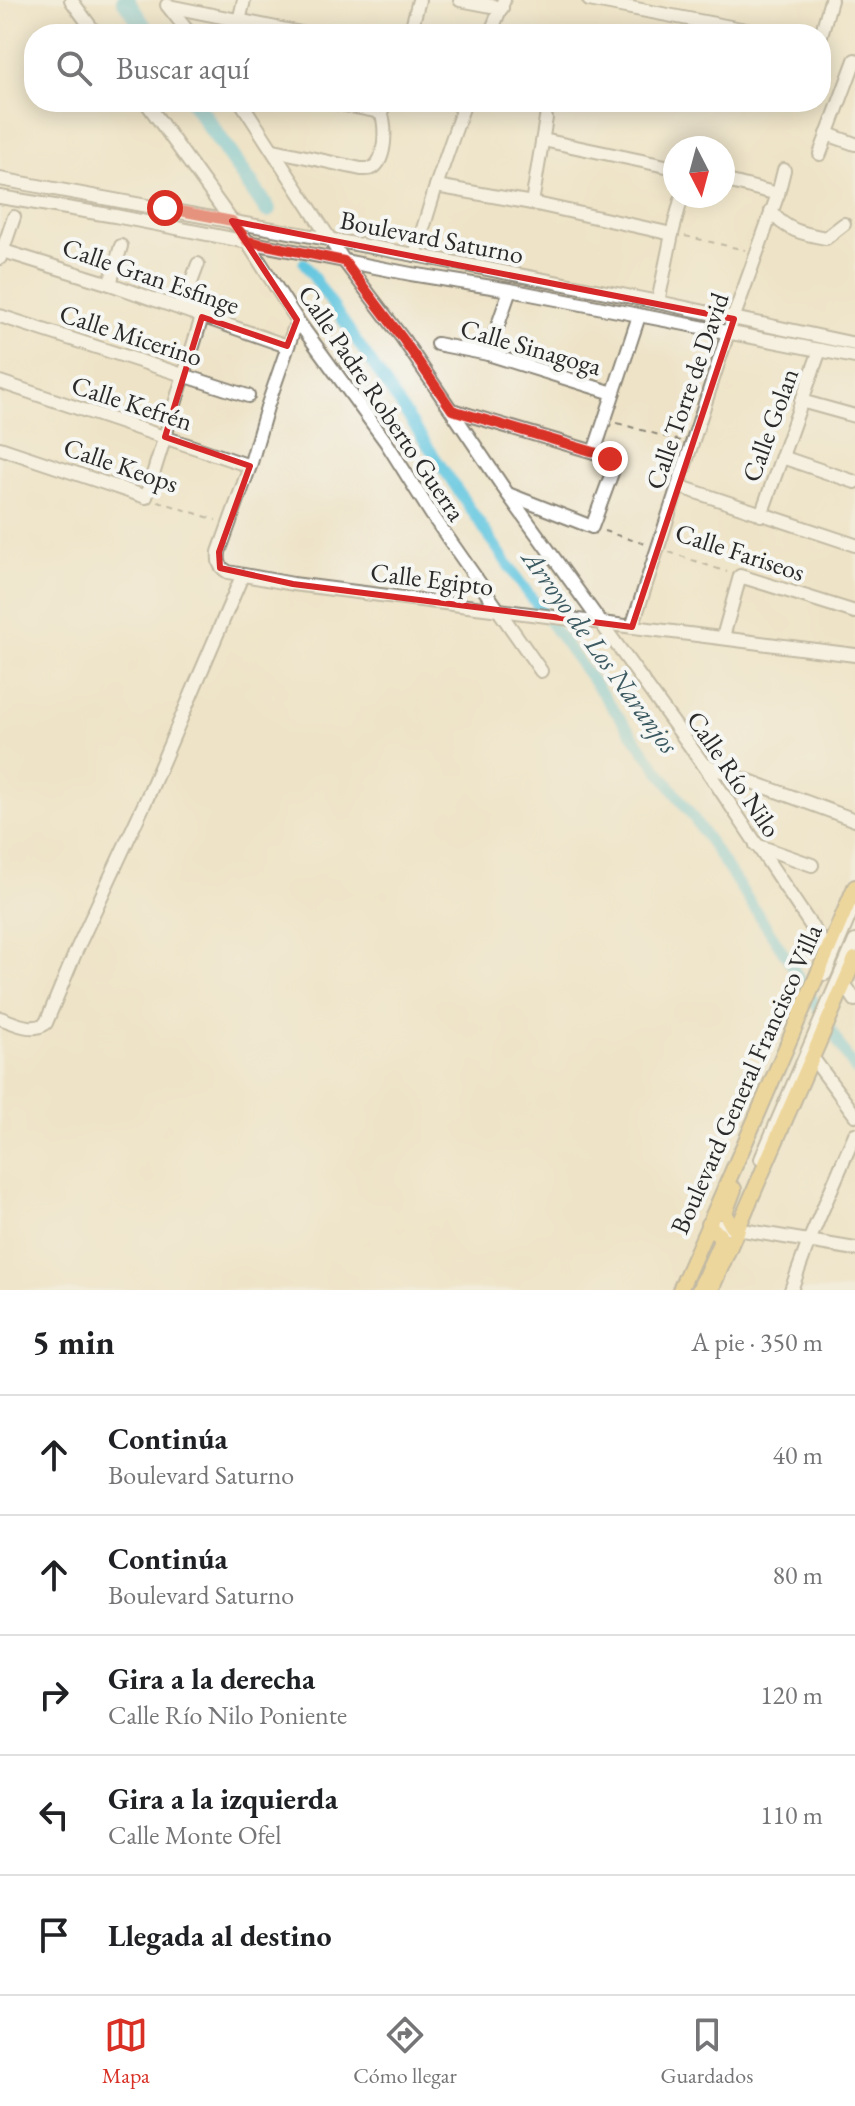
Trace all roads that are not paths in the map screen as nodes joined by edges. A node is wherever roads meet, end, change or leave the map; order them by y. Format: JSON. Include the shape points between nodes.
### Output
{"nodes":[{"id":1,"x":71,"y":0,"type":"edge"},
{"id":2,"x":244,"y":0,"type":"edge"},
{"id":3,"x":419,"y":0,"type":"edge"},
{"id":4,"x":460,"y":0,"type":"edge"},
{"id":5,"x":589,"y":0,"type":"edge"},
{"id":6,"x":831,"y":0,"type":"edge"},
{"id":7,"x":166,"y":3,"type":"edge"},
{"id":8,"x":503,"y":4,"type":"edge"},
{"id":9,"x":239,"y":21,"type":"junction"},
{"id":10,"x":89,"y":24,"type":"edge"},
{"id":11,"x":182,"y":24,"type":"edge"},
{"id":12,"x":254,"y":24,"type":"edge"},
{"id":13,"x":413,"y":24,"type":"edge"},
{"id":14,"x":495,"y":24,"type":"edge"},
{"id":15,"x":715,"y":24,"type":"edge"},
{"id":16,"x":824,"y":24,"type":"edge"},
{"id":17,"x":855,"y":60,"type":"edge"},
{"id":18,"x":852,"y":80,"type":"edge"},
{"id":19,"x":153,"y":112,"type":"edge"},
{"id":20,"x":248,"y":112,"type":"edge"},
{"id":21,"x":378,"y":112,"type":"edge"},
{"id":22,"x":462,"y":112,"type":"edge"},
{"id":23,"x":546,"y":118,"type":"dead end"},
{"id":24,"x":827,"y":134,"type":"junction"},
{"id":25,"x":543,"y":140,"type":"junction"},
{"id":26,"x":855,"y":144,"type":"edge"},
{"id":27,"x":274,"y":150,"type":"junction"},
{"id":28,"x":820,"y":154,"type":"dead end"},
{"id":29,"x":663,"y":165,"type":"edge"},
{"id":30,"x":784,"y":170,"type":"dead end"},
{"id":31,"x":0,"y":179,"type":"edge"},
{"id":32,"x":735,"y":183,"type":"edge"},
{"id":33,"x":436,"y":186,"type":"junction"},
{"id":34,"x":778,"y":194,"type":"junction"},
{"id":35,"x":0,"y":197,"type":"edge"},
{"id":36,"x":532,"y":203,"type":"junction"},
{"id":37,"x":679,"y":208,"type":"edge"},
{"id":38,"x":771,"y":211,"type":"junction"},
{"id":39,"x":14,"y":217,"type":"dead end"},
{"id":40,"x":232,"y":221,"type":"junction"},
{"id":41,"x":844,"y":224,"type":"dead end"},
{"id":42,"x":672,"y":234,"type":"junction"},
{"id":43,"x":331,"y":240,"type":"junction"},
{"id":44,"x":247,"y":241,"type":"junction"},
{"id":45,"x":121,"y":246,"type":"dead end"},
{"id":46,"x":1,"y":253,"type":"edge"},
{"id":47,"x":415,"y":255,"type":"junction"},
{"id":48,"x":344,"y":261,"type":"junction"},
{"id":49,"x":198,"y":264,"type":"dead end"},
{"id":50,"x":110,"y":284,"type":"junction"},
{"id":51,"x":510,"y":290,"type":"junction"},
{"id":52,"x":658,"y":302,"type":"junction"},
{"id":53,"x":181,"y":309,"type":"junction"},
{"id":54,"x":0,"y":316,"type":"edge"},
{"id":55,"x":639,"y":316,"type":"junction"},
{"id":56,"x":202,"y":317,"type":"junction"},
{"id":57,"x":734,"y":319,"type":"junction"},
{"id":58,"x":297,"y":320,"type":"junction"},
{"id":59,"x":728,"y":333,"type":"junction"},
{"id":60,"x":437,"y":344,"type":"dead end"},
{"id":61,"x":855,"y":344,"type":"edge"},
{"id":62,"x":287,"y":346,"type":"junction"},
{"id":63,"x":820,"y":350,"type":"junction"},
{"id":64,"x":488,"y":354,"type":"junction"},
{"id":65,"x":855,"y":357,"type":"edge"},
{"id":66,"x":184,"y":375,"type":"junction"},
{"id":67,"x":0,"y":382,"type":"edge"},
{"id":68,"x":613,"y":393,"type":"junction"},
{"id":69,"x":248,"y":396,"type":"dead end"},
{"id":70,"x":801,"y":401,"type":"junction"},
{"id":71,"x":452,"y":410,"type":"junction"},
{"id":72,"x":855,"y":416,"type":"edge"},
{"id":73,"x":165,"y":437,"type":"junction"},
{"id":74,"x":0,"y":448,"type":"edge"},
{"id":75,"x":594,"y":452,"type":"junction"},
{"id":76,"x":782,"y":457,"type":"junction"},
{"id":77,"x":250,"y":466,"type":"junction"},
{"id":78,"x":855,"y":482,"type":"edge"},
{"id":79,"x":678,"y":486,"type":"junction"},
{"id":80,"x":507,"y":493,"type":"junction"},
{"id":81,"x":761,"y":515,"type":"junction"},
{"id":82,"x":855,"y":545,"type":"edge"},
{"id":83,"x":242,"y":576,"type":"junction"},
{"id":84,"x":499,"y":610,"type":"junction"},
{"id":85,"x":855,"y":612,"type":"edge"},
{"id":86,"x":601,"y":623,"type":"junction"},
{"id":87,"x":632,"y":627,"type":"junction"},
{"id":88,"x":723,"y":637,"type":"junction"},
{"id":89,"x":855,"y":655,"type":"edge"},
{"id":90,"x":541,"y":671,"type":"dead end"},
{"id":91,"x":703,"y":764,"type":"junction"},
{"id":92,"x":855,"y":820,"type":"edge"},
{"id":93,"x":756,"y":845,"type":"junction"},
{"id":94,"x":812,"y":865,"type":"dead end"},
{"id":95,"x":855,"y":887,"type":"edge"},
{"id":96,"x":855,"y":903,"type":"edge"},
{"id":97,"x":855,"y":941,"type":"edge"},
{"id":98,"x":828,"y":951,"type":"junction"},
{"id":99,"x":855,"y":959,"type":"edge"},
{"id":100,"x":844,"y":983,"type":"junction"},
{"id":101,"x":813,"y":992,"type":"junction"},
{"id":102,"x":855,"y":1000,"type":"edge"},
{"id":103,"x":828,"y":1012,"type":"junction"},
{"id":104,"x":0,"y":1018,"type":"edge"},
{"id":105,"x":818,"y":1034,"type":"junction"},
{"id":106,"x":812,"y":1057,"type":"junction"},
{"id":107,"x":761,"y":1115,"type":"junction"},
{"id":108,"x":855,"y":1115,"type":"edge"},
{"id":109,"x":855,"y":1134,"type":"edge"},
{"id":110,"x":712,"y":1226,"type":"junction"},
{"id":111,"x":734,"y":1229,"type":"junction"},
{"id":112,"x":809,"y":1241,"type":"junction"},
{"id":113,"x":855,"y":1249,"type":"edge"},
{"id":114,"x":680,"y":1290,"type":"edge"},
{"id":115,"x":686,"y":1290,"type":"edge"},
{"id":116,"x":701,"y":1290,"type":"edge"},
{"id":117,"x":711,"y":1290,"type":"edge"},
{"id":118,"x":791,"y":1290,"type":"edge"}],
"edges":[{"from":1,"to":10,"type":"street"},
{"from":2,"to":9,"type":"street"},
{"from":3,"to":13,"type":"street"},
{"from":4,"to":8,"type":"street"},
{"from":5,"to":15,"type":"street"},
{"from":6,"to":16,"type":"street"},
{"from":7,"to":9,"type":"street"},
{"from":7,"to":11,"type":"street"},
{"from":8,"to":14,"type":"street"},
{"from":9,"to":12,"type":"street"},
{"from":17,"to":18,"type":"street"},
{"from":18,"to":24,"type":"street"},
{"from":19,"to":40,"type":"street","name":"Calle Padre Roberto Guerra"},
{"from":20,"to":27,"type":"street","name":"Calle Río Nilo"},
{"from":21,"to":27,"type":"street","via":[[385,124],[382,148],[377,165],[367,169]]},
{"from":22,"to":33,"type":"street"},
{"from":23,"to":25,"type":"street"},
{"from":24,"to":26,"type":"street"},
{"from":24,"to":28,"type":"street"},
{"from":25,"to":29,"type":"street"},
{"from":25,"to":36,"type":"street"},
{"from":27,"to":43,"type":"street","name":"Calle Río Nilo"},
{"from":30,"to":34,"type":"street","name":"Calle Torre de David"},
{"from":31,"to":40,"type":"street","name":"Boulevard Saturno"},
{"from":32,"to":34,"type":"street"},
{"from":33,"to":36,"type":"street"},
{"from":33,"to":47,"type":"street"},
{"from":34,"to":38,"type":"street","name":"Calle Torre de David"},
{"from":35,"to":44,"type":"street","name":"Boulevard Saturno"},
{"from":36,"to":42,"type":"street"},
{"from":37,"to":42,"type":"street"},
{"from":38,"to":41,"type":"street","via":[[779,222],[802,234],[826,238]]},
{"from":38,"to":57,"type":"street","name":"Calle Torre de David"},
{"from":39,"to":46,"type":"street"},
{"from":40,"to":43,"type":"street","name":"Boulevard Saturno"},
{"from":40,"to":44,"type":"street","name":"Calle Padre Roberto Guerra"},
{"from":42,"to":52,"type":"street"},
{"from":43,"to":47,"type":"street","name":"Boulevard Saturno"},
{"from":43,"to":48,"type":"street","name":"Calle Río Nilo"},
{"from":44,"to":48,"type":"street","name":"Boulevard Saturno"},
{"from":44,"to":58,"type":"street","name":"Calle Padre Roberto Guerra"},
{"from":45,"to":50,"type":"street"},
{"from":46,"to":50,"type":"street","name":"Calle Gran Esfinge"},
{"from":47,"to":52,"type":"street","name":"Boulevard Saturno"},
{"from":48,"to":51,"type":"street","name":"Boulevard Saturno"},
{"from":48,"to":71,"type":"street","name":"Calle Río Nilo"},
{"from":49,"to":53,"type":"street"},
{"from":50,"to":53,"type":"street","name":"Calle Gran Esfinge"},
{"from":51,"to":55,"type":"street","name":"Boulevard Saturno"},
{"from":51,"to":64,"type":"street"},
{"from":52,"to":57,"type":"street","name":"Boulevard Saturno"},
{"from":53,"to":56,"type":"street","name":"Calle Gran Esfinge"},
{"from":54,"to":66,"type":"street","name":"Calle Micerino"},
{"from":55,"to":59,"type":"street","name":"Boulevard Saturno"},
{"from":55,"to":68,"type":"street"},
{"from":56,"to":62,"type":"street","name":"Calle Gran Esfinge"},
{"from":56,"to":66,"type":"street"},
{"from":57,"to":59,"type":"street","name":"Calle Torre de David"},
{"from":57,"to":61,"type":"street","name":"Boulevard Saturno"},
{"from":58,"to":62,"type":"street"},
{"from":58,"to":84,"type":"street","name":"Calle Padre Roberto Guerra"},
{"from":59,"to":63,"type":"street","name":"Boulevard Saturno"},
{"from":59,"to":79,"type":"street","name":"Calle Torre de David"},
{"from":60,"to":64,"type":"street","name":"Calle Sinagoga"},
{"from":62,"to":77,"type":"street"},
{"from":63,"to":65,"type":"street","name":"Boulevard Saturno"},
{"from":63,"to":70,"type":"street","name":"Calle Golan"},
{"from":64,"to":68,"type":"street","name":"Calle Sinagoga"},
{"from":66,"to":69,"type":"street","name":"Calle Micerino"},
{"from":66,"to":73,"type":"street"},
{"from":67,"to":73,"type":"street","name":"Calle Kefrén"},
{"from":68,"to":75,"type":"street"},
{"from":70,"to":72,"type":"street"},
{"from":70,"to":76,"type":"street","name":"Calle Golan"},
{"from":71,"to":75,"type":"street"},
{"from":71,"to":80,"type":"street","name":"Calle Río Nilo"},
{"from":73,"to":74,"type":"street","name":"Calle Keops","via":[[146,497]]},
{"from":73,"to":77,"type":"street","name":"Calle Kefrén"},
{"from":75,"to":80,"type":"street","via":[[610,459],[613,470],[592,527]]},
{"from":76,"to":78,"type":"street"},
{"from":76,"to":81,"type":"street","name":"Calle Golan"},
{"from":77,"to":83,"type":"street","via":[[218,560],[220,568]]},
{"from":79,"to":81,"type":"street"},
{"from":79,"to":87,"type":"street","name":"Calle Torre de David"},
{"from":80,"to":86,"type":"street","name":"Calle Río Nilo"},
{"from":81,"to":82,"type":"street"},
{"from":83,"to":84,"type":"street","name":"Calle Egipto"},
{"from":83,"to":104,"type":"street","via":[[46,1023],[31,1028]]},
{"from":84,"to":86,"type":"street","name":"Calle Egipto"},
{"from":84,"to":90,"type":"street","name":"Calle Padre Roberto Guerra"},
{"from":85,"to":88,"type":"street","name":"Calle Fariseos","via":[[740,576]]},
{"from":86,"to":87,"type":"street","name":"Calle Egipto"},
{"from":86,"to":91,"type":"street","name":"Calle Río Nilo"},
{"from":87,"to":88,"type":"street","name":"Calle Egipto"},
{"from":88,"to":89,"type":"street","name":"Calle Egipto"},
{"from":91,"to":92,"type":"street"},
{"from":91,"to":93,"type":"street","name":"Calle Río Nilo"},
{"from":93,"to":94,"type":"street"},
{"from":93,"to":98,"type":"street","name":"Calle Río Nilo"},
{"from":95,"to":98,"type":"main road","name":"Boulevard General Francisco Villa"},
{"from":96,"to":101,"type":"street"},
{"from":97,"to":103,"type":"street"},
{"from":98,"to":101,"type":"main road","name":"Boulevard General Francisco Villa"},
{"from":99,"to":100,"type":"main road","name":"Boulevard General Francisco Villa"},
{"from":100,"to":102,"type":"street"},
{"from":100,"to":103,"type":"main road","name":"Boulevard General Francisco Villa"},
{"from":101,"to":107,"type":"main road","name":"Boulevard General Francisco Villa"},
{"from":103,"to":105,"type":"main road","name":"Boulevard General Francisco Villa"},
{"from":105,"to":106,"type":"main road","name":"Boulevard General Francisco Villa"},
{"from":105,"to":111,"type":"street"},
{"from":106,"to":108,"type":"street"},
{"from":106,"to":111,"type":"main road","name":"Boulevard General Francisco Villa"},
{"from":107,"to":110,"type":"main road","name":"Boulevard General Francisco Villa"},
{"from":107,"to":111,"type":"main road","via":[[759,1133],[726,1210]]},
{"from":109,"to":112,"type":"street"},
{"from":110,"to":111,"type":"street"},
{"from":110,"to":114,"type":"main road","name":"Boulevard General Francisco Villa"},
{"from":110,"to":115,"type":"street"},
{"from":110,"to":116,"type":"main road","via":[[720,1243]]},
{"from":111,"to":112,"type":"street"},
{"from":111,"to":116,"type":"street"},
{"from":111,"to":117,"type":"main road","name":"Boulevard General Francisco Villa"},
{"from":112,"to":113,"type":"street"},
{"from":112,"to":118,"type":"street"}]}
